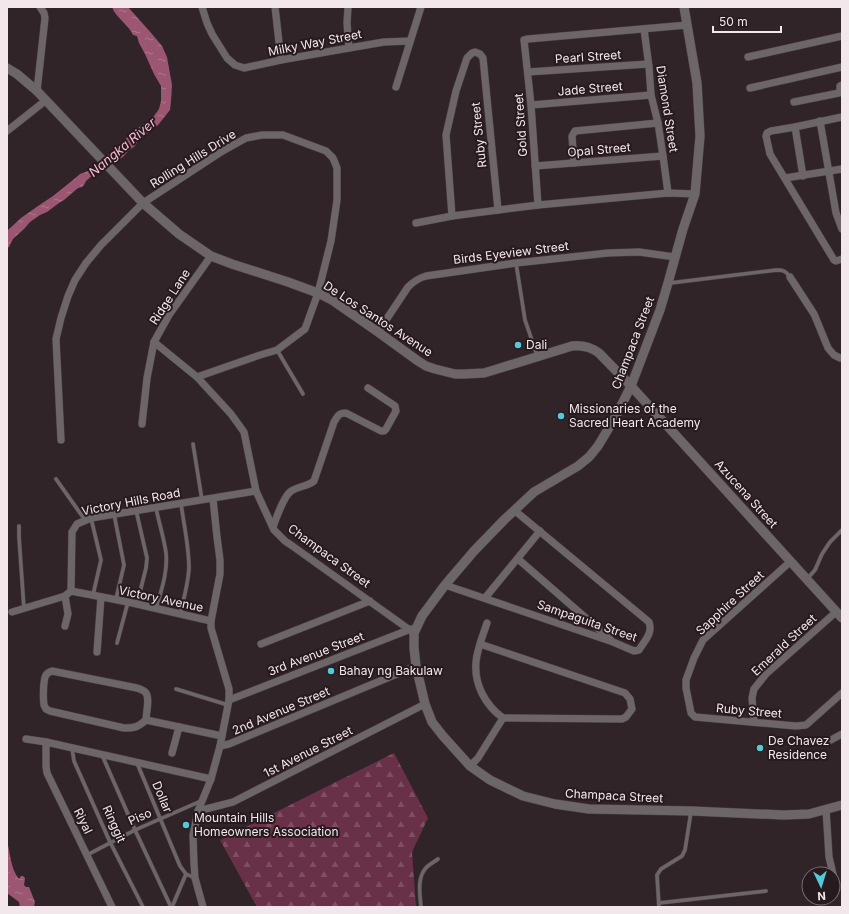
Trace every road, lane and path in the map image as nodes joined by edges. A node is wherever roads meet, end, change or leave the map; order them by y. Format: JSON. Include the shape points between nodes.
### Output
{"nodes":[{"id":1,"x":40,"y":7,"type":"edge"},
{"id":2,"x":202,"y":7,"type":"edge"},
{"id":3,"x":275,"y":7,"type":"edge"},
{"id":4,"x":348,"y":7,"type":"edge"},
{"id":5,"x":421,"y":7,"type":"edge"},
{"id":6,"x":684,"y":7,"type":"edge"},
{"id":7,"x":687,"y":25,"type":"junction"},
{"id":8,"x":644,"y":29,"type":"junction"},
{"id":9,"x":842,"y":36,"type":"edge"},
{"id":10,"x":410,"y":41,"type":"junction"},
{"id":11,"x":349,"y":48,"type":"junction"},
{"id":12,"x":748,"y":57,"type":"dead end"},
{"id":13,"x":281,"y":60,"type":"junction"},
{"id":14,"x":648,"y":64,"type":"junction"},
{"id":15,"x":842,"y":67,"type":"edge"},
{"id":16,"x":7,"y":68,"type":"edge"},
{"id":17,"x":528,"y":72,"type":"junction"},
{"id":18,"x":842,"y":85,"type":"edge"},
{"id":19,"x":396,"y":87,"type":"dead end"},
{"id":20,"x":750,"y":88,"type":"dead end"},
{"id":21,"x":37,"y":91,"type":"junction"},
{"id":22,"x":651,"y":95,"type":"junction"},
{"id":23,"x":45,"y":100,"type":"junction"},
{"id":24,"x":794,"y":102,"type":"dead end"},
{"id":25,"x":531,"y":105,"type":"junction"},
{"id":26,"x":842,"y":117,"type":"edge"},
{"id":27,"x":820,"y":122,"type":"junction"},
{"id":28,"x":658,"y":123,"type":"junction"},
{"id":29,"x":796,"y":127,"type":"junction"},
{"id":30,"x":7,"y":131,"type":"edge"},
{"id":31,"x":663,"y":156,"type":"junction"},
{"id":32,"x":574,"y":163,"type":"junction"},
{"id":33,"x":536,"y":166,"type":"junction"},
{"id":34,"x":842,"y":169,"type":"edge"},
{"id":35,"x":828,"y":172,"type":"junction"},
{"id":36,"x":803,"y":176,"type":"junction"},
{"id":37,"x":786,"y":178,"type":"junction"},
{"id":38,"x":668,"y":193,"type":"junction"},
{"id":39,"x":695,"y":194,"type":"junction"},
{"id":40,"x":143,"y":203,"type":"junction"},
{"id":41,"x":538,"y":205,"type":"junction"},
{"id":42,"x":498,"y":210,"type":"junction"},
{"id":43,"x":452,"y":216,"type":"junction"},
{"id":44,"x":416,"y":223,"type":"dead end"},
{"id":45,"x":842,"y":229,"type":"edge"},
{"id":46,"x":211,"y":256,"type":"junction"},
{"id":47,"x":675,"y":257,"type":"junction"},
{"id":48,"x":842,"y":259,"type":"edge"},
{"id":49,"x":516,"y":263,"type":"junction"},
{"id":50,"x":790,"y":278,"type":"joint"},
{"id":51,"x":668,"y":284,"type":"junction"},
{"id":52,"x":318,"y":293,"type":"junction"},
{"id":53,"x":378,"y":332,"type":"junction"},
{"id":54,"x":154,"y":342,"type":"junction"},
{"id":55,"x":277,"y":350,"type":"junction"},
{"id":56,"x":538,"y":356,"type":"junction"},
{"id":57,"x":842,"y":358,"type":"edge"},
{"id":58,"x":197,"y":377,"type":"junction"},
{"id":59,"x":631,"y":386,"type":"junction"},
{"id":60,"x":368,"y":388,"type":"dead end"},
{"id":61,"x":303,"y":394,"type":"dead end"},
{"id":62,"x":142,"y":424,"type":"dead end"},
{"id":63,"x":61,"y":440,"type":"dead end"},
{"id":64,"x":193,"y":444,"type":"dead end"},
{"id":65,"x":56,"y":479,"type":"dead end"},
{"id":66,"x":256,"y":491,"type":"junction"},
{"id":67,"x":213,"y":499,"type":"junction"},
{"id":68,"x":202,"y":500,"type":"junction"},
{"id":69,"x":181,"y":504,"type":"junction"},
{"id":70,"x":156,"y":508,"type":"junction"},
{"id":71,"x":136,"y":510,"type":"junction"},
{"id":72,"x":514,"y":510,"type":"junction"},
{"id":73,"x":114,"y":514,"type":"junction"},
{"id":74,"x":88,"y":519,"type":"junction"},
{"id":75,"x":20,"y":526,"type":"dead end"},
{"id":76,"x":273,"y":527,"type":"junction"},
{"id":77,"x":842,"y":530,"type":"edge"},
{"id":78,"x":540,"y":531,"type":"junction"},
{"id":79,"x":518,"y":559,"type":"junction"},
{"id":80,"x":791,"y":562,"type":"junction"},
{"id":81,"x":807,"y":579,"type":"junction"},
{"id":82,"x":445,"y":585,"type":"junction"},
{"id":83,"x":68,"y":593,"type":"junction"},
{"id":84,"x":93,"y":596,"type":"junction"},
{"id":85,"x":101,"y":597,"type":"junction"},
{"id":86,"x":485,"y":598,"type":"junction"},
{"id":87,"x":116,"y":600,"type":"junction"},
{"id":88,"x":370,"y":601,"type":"junction"},
{"id":89,"x":128,"y":602,"type":"junction"},
{"id":90,"x":137,"y":604,"type":"junction"},
{"id":91,"x":24,"y":609,"type":"junction"},
{"id":92,"x":156,"y":609,"type":"junction"},
{"id":93,"x":12,"y":612,"type":"dead end"},
{"id":94,"x":180,"y":614,"type":"junction"},
{"id":95,"x":839,"y":615,"type":"edge"},
{"id":96,"x":211,"y":621,"type":"junction"},
{"id":97,"x":487,"y":623,"type":"dead end"},
{"id":98,"x":65,"y":626,"type":"dead end"},
{"id":99,"x":413,"y":631,"type":"junction"},
{"id":100,"x":613,"y":642,"type":"junction"},
{"id":101,"x":117,"y":643,"type":"dead end"},
{"id":102,"x":260,"y":644,"type":"dead end"},
{"id":103,"x":480,"y":644,"type":"junction"},
{"id":104,"x":97,"y":652,"type":"dead end"},
{"id":105,"x":416,"y":666,"type":"junction"},
{"id":106,"x":176,"y":689,"type":"dead end"},
{"id":107,"x":842,"y":693,"type":"edge"},
{"id":108,"x":229,"y":702,"type":"junction"},
{"id":109,"x":424,"y":704,"type":"junction"},
{"id":110,"x":691,"y":713,"type":"joint"},
{"id":111,"x":503,"y":718,"type":"junction"},
{"id":112,"x":146,"y":720,"type":"junction"},
{"id":113,"x":754,"y":722,"type":"junction"},
{"id":114,"x":179,"y":727,"type":"junction"},
{"id":115,"x":842,"y":734,"type":"edge"},
{"id":116,"x":222,"y":736,"type":"junction"},
{"id":117,"x":26,"y":739,"type":"dead end"},
{"id":118,"x":829,"y":741,"type":"dead end"},
{"id":119,"x":46,"y":742,"type":"junction"},
{"id":120,"x":220,"y":746,"type":"junction"},
{"id":121,"x":72,"y":748,"type":"junction"},
{"id":122,"x":172,"y":753,"type":"dead end"},
{"id":123,"x":101,"y":754,"type":"junction"},
{"id":124,"x":136,"y":762,"type":"junction"},
{"id":125,"x":470,"y":766,"type":"junction"},
{"id":126,"x":211,"y":779,"type":"junction"},
{"id":127,"x":202,"y":801,"type":"junction"},
{"id":128,"x":842,"y":805,"type":"edge"},
{"id":129,"x":826,"y":809,"type":"junction"},
{"id":130,"x":198,"y":811,"type":"junction"},
{"id":131,"x":692,"y":811,"type":"junction"},
{"id":132,"x":161,"y":819,"type":"junction"},
{"id":133,"x":135,"y":830,"type":"junction"},
{"id":134,"x":110,"y":842,"type":"junction"},
{"id":135,"x":87,"y":855,"type":"junction"},
{"id":136,"x":438,"y":859,"type":"dead end"},
{"id":137,"x":831,"y":866,"type":"edge"},
{"id":138,"x":186,"y":874,"type":"junction"},
{"id":139,"x":196,"y":878,"type":"junction"},
{"id":140,"x":766,"y":891,"type":"dead end"},
{"id":141,"x":659,"y":905,"type":"edge"},
{"id":142,"x":112,"y":907,"type":"edge"},
{"id":143,"x":143,"y":907,"type":"edge"},
{"id":144,"x":172,"y":907,"type":"edge"},
{"id":145,"x":203,"y":907,"type":"edge"},
{"id":146,"x":421,"y":907,"type":"edge"}],
"edges":[{"from":1,"to":21,"type":"street","via":[[45,18]]},
{"from":2,"to":13,"type":"street","name":"Milky Way Street","via":[[212,34],[227,58],[235,65],[244,68]]},
{"from":3,"to":13,"type":"street"},
{"from":4,"to":11,"type":"street"},
{"from":5,"to":10,"type":"street"},
{"from":6,"to":7,"type":"street","name":"Champaca Street"},
{"from":7,"to":8,"type":"street"},
{"from":7,"to":39,"type":"street","name":"Champaca Street","via":[[697,83],[700,136]]},
{"from":8,"to":14,"type":"street","name":"Diamond Street"},
{"from":8,"to":17,"type":"street","name":"Gold Street","via":[[524,40]]},
{"from":9,"to":12,"type":"street"},
{"from":10,"to":11,"type":"street","name":"Milky Way Street"},
{"from":10,"to":19,"type":"street"},
{"from":11,"to":13,"type":"street","name":"Milky Way Street"},
{"from":14,"to":17,"type":"street","name":"Pearl Street"},
{"from":14,"to":22,"type":"street","name":"Diamond Street"},
{"from":15,"to":20,"type":"street"},
{"from":16,"to":21,"type":"street","name":"De Los Santos Avenue"},
{"from":17,"to":25,"type":"street","name":"Gold Street"},
{"from":18,"to":24,"type":"street","via":[[839,93]]},
{"from":21,"to":23,"type":"street","name":"De Los Santos Avenue"},
{"from":22,"to":25,"type":"street","name":"Jade Street"},
{"from":22,"to":28,"type":"street","name":"Diamond Street"},
{"from":23,"to":30,"type":"street"},
{"from":23,"to":40,"type":"street","name":"De Los Santos Avenue"},
{"from":25,"to":33,"type":"street","name":"Gold Street"},
{"from":26,"to":27,"type":"street"},
{"from":27,"to":29,"type":"street"},
{"from":27,"to":35,"type":"street"},
{"from":28,"to":31,"type":"street","name":"Diamond Street"},
{"from":28,"to":32,"type":"street","via":[[575,131],[572,136]]},
{"from":29,"to":36,"type":"street"},
{"from":29,"to":37,"type":"street","via":[[771,131],[766,136],[770,154]]},
{"from":31,"to":32,"type":"street","name":"Opal Street"},
{"from":31,"to":38,"type":"street","name":"Diamond Street"},
{"from":32,"to":33,"type":"street","name":"Opal Street"},
{"from":33,"to":41,"type":"street","name":"Gold Street"},
{"from":34,"to":35,"type":"street"},
{"from":35,"to":36,"type":"street"},
{"from":35,"to":45,"type":"street","via":[[836,213]]},
{"from":36,"to":37,"type":"street"},
{"from":37,"to":48,"type":"street","via":[[834,260]]},
{"from":38,"to":39,"type":"street"},
{"from":38,"to":41,"type":"street"},
{"from":39,"to":47,"type":"street","name":"Champaca Street"},
{"from":40,"to":46,"type":"street","name":"De Los Santos Avenue","via":[[179,234]]},
{"from":40,"to":52,"type":"street","name":"Rolling Hills Drive","via":[[246,138],[283,135],[326,151],[333,158],[337,168],[337,200],[331,241]]},
{"from":40,"to":63,"type":"street","name":"Rolling Hills Drive","via":[[86,263],[65,303],[56,339]]},
{"from":41,"to":42,"type":"street"},
{"from":42,"to":43,"type":"street"},
{"from":42,"to":43,"type":"street","name":"Ruby Street","via":[[482,58],[475,52],[467,58],[446,135]]},
{"from":43,"to":44,"type":"street"},
{"from":46,"to":52,"type":"street","name":"De Los Santos Avenue"},
{"from":46,"to":54,"type":"street","name":"Ridge Lane","via":[[169,315]]},
{"from":47,"to":49,"type":"street","name":"Birds Eyeview Street","via":[[624,252]]},
{"from":47,"to":51,"type":"street","name":"Champaca Street"},
{"from":49,"to":53,"type":"street","name":"Birds Eyeview Street","via":[[419,278],[408,287]]},
{"from":49,"to":56,"type":"lane","via":[[525,320]]},
{"from":50,"to":51,"type":"lane","via":[[784,270],[777,270]]},
{"from":50,"to":57,"type":"street","via":[[814,314],[828,348],[834,355]]},
{"from":51,"to":59,"type":"street","name":"Champaca Street"},
{"from":52,"to":53,"type":"street","name":"De Los Santos Avenue"},
{"from":52,"to":55,"type":"street","name":"Rolling Hills Drive","via":[[305,329]]},
{"from":53,"to":56,"type":"street","name":"De Los Santos Avenue","via":[[422,364],[455,374],[494,370]]},
{"from":54,"to":58,"type":"street"},
{"from":54,"to":62,"type":"street","name":"Ridge Lane"},
{"from":55,"to":58,"type":"street","name":"Rolling Hills Drive"},
{"from":55,"to":61,"type":"lane"},
{"from":56,"to":59,"type":"street","name":"De Los Santos Avenue","via":[[572,346],[585,346],[599,353]]},
{"from":58,"to":66,"type":"street","name":"Champaca Street","via":[[244,432]]},
{"from":59,"to":72,"type":"street","name":"Champaca Street","via":[[616,416],[589,457],[534,492]]},
{"from":59,"to":80,"type":"street","name":"Azucena Street"},
{"from":60,"to":76,"type":"street","via":[[395,406],[396,411],[386,429],[381,431],[346,413],[338,415],[314,482],[290,492]]},
{"from":64,"to":68,"type":"lane"},
{"from":65,"to":74,"type":"lane"},
{"from":66,"to":67,"type":"street","name":"Victory Hills Road"},
{"from":66,"to":76,"type":"street","name":"Champaca Street"},
{"from":67,"to":68,"type":"street","name":"Victory Hills Road"},
{"from":67,"to":96,"type":"street","name":"Victory Avenue","via":[[220,574]]},
{"from":68,"to":69,"type":"street","name":"Victory Hills Road"},
{"from":69,"to":70,"type":"street","name":"Victory Hills Road"},
{"from":69,"to":94,"type":"lane","via":[[189,570]]},
{"from":70,"to":71,"type":"street","name":"Victory Hills Road"},
{"from":70,"to":92,"type":"lane","via":[[166,564]]},
{"from":71,"to":73,"type":"street","name":"Victory Hills Road"},
{"from":71,"to":90,"type":"lane","via":[[147,558]]},
{"from":72,"to":78,"type":"street","name":"Sampaguita Street"},
{"from":72,"to":82,"type":"street","name":"Champaca Street"},
{"from":73,"to":74,"type":"street","name":"Victory Hills Road"},
{"from":73,"to":87,"type":"lane","via":[[124,566]]},
{"from":74,"to":83,"type":"street","name":"Victory Hills Road","via":[[77,524],[72,532]]},
{"from":74,"to":84,"type":"lane","via":[[101,560]]},
{"from":75,"to":91,"type":"lane"},
{"from":76,"to":88,"type":"street","name":"Champaca Street","via":[[285,541]]},
{"from":77,"to":81,"type":"lane","via":[[830,542],[815,570]]},
{"from":78,"to":79,"type":"street"},
{"from":78,"to":100,"type":"street","name":"Sampaguita Street","via":[[649,622],[651,631],[639,650]]},
{"from":79,"to":86,"type":"street"},
{"from":79,"to":100,"type":"street"},
{"from":80,"to":81,"type":"street","name":"Azucena Street"},
{"from":80,"to":110,"type":"street","name":"Sapphire Street","via":[[703,640],[686,680]]},
{"from":81,"to":95,"type":"street","name":"Azucena Street"},
{"from":82,"to":86,"type":"street","name":"Sampaguita Street"},
{"from":82,"to":99,"type":"street","name":"Champaca Street"},
{"from":83,"to":84,"type":"street","name":"Victory Avenue"},
{"from":83,"to":91,"type":"street"},
{"from":83,"to":98,"type":"street","name":"Victory Hills Road"},
{"from":84,"to":85,"type":"street","name":"Victory Avenue"},
{"from":85,"to":87,"type":"street","name":"Victory Avenue"},
{"from":85,"to":104,"type":"street"},
{"from":86,"to":100,"type":"street","name":"Sampaguita Street"},
{"from":87,"to":89,"type":"street","name":"Victory Avenue"},
{"from":88,"to":99,"type":"street","name":"Champaca Street"},
{"from":88,"to":102,"type":"street"},
{"from":89,"to":90,"type":"street","name":"Victory Avenue"},
{"from":89,"to":101,"type":"lane"},
{"from":90,"to":92,"type":"street","name":"Victory Avenue"},
{"from":91,"to":93,"type":"street"},
{"from":92,"to":94,"type":"street","name":"Victory Avenue"},
{"from":94,"to":96,"type":"street","name":"Victory Avenue"},
{"from":95,"to":113,"type":"street","name":"Emerald Street","via":[[766,674],[754,689]]},
{"from":96,"to":108,"type":"street","via":[[229,689]]},
{"from":97,"to":103,"type":"street"},
{"from":99,"to":105,"type":"street","name":"Champaca Street"},
{"from":99,"to":108,"type":"street","name":"3rd Avenue Street"},
{"from":103,"to":111,"type":"street","via":[[476,662],[476,677],[480,691],[495,712]]},
{"from":103,"to":111,"type":"street","via":[[625,693],[630,699],[632,709],[622,719]]},
{"from":105,"to":109,"type":"street","name":"Champaca Street"},
{"from":105,"to":120,"type":"street","name":"2nd Avenue Street"},
{"from":106,"to":108,"type":"lane"},
{"from":107,"to":113,"type":"street","name":"Ruby Street","via":[[806,725]]},
{"from":108,"to":116,"type":"street"},
{"from":109,"to":125,"type":"street","name":"Champaca Street","via":[[432,722]]},
{"from":109,"to":130,"type":"street","name":"1st Avenue Street","via":[[233,802]]},
{"from":110,"to":113,"type":"street","name":"Ruby Street","via":[[695,717]]},
{"from":111,"to":125,"type":"street","via":[[478,758]]},
{"from":112,"to":112,"type":"street","via":[[148,700],[142,690],[52,671],[48,672],[44,679],[44,705],[50,711],[124,728],[140,726]]},
{"from":112,"to":114,"type":"street"},
{"from":114,"to":116,"type":"street"},
{"from":114,"to":122,"type":"street"},
{"from":115,"to":118,"type":"street"},
{"from":116,"to":120,"type":"street"},
{"from":117,"to":119,"type":"street"},
{"from":119,"to":121,"type":"street"},
{"from":119,"to":135,"type":"street","name":"Riyal","via":[[47,773]]},
{"from":120,"to":126,"type":"street"},
{"from":121,"to":123,"type":"street"},
{"from":121,"to":134,"type":"lane","name":"Ringgit","via":[[74,760]]},
{"from":123,"to":124,"type":"street"},
{"from":123,"to":133,"type":"lane"},
{"from":124,"to":126,"type":"street"},
{"from":124,"to":132,"type":"lane","name":"Dollar"},
{"from":125,"to":131,"type":"street","name":"Champaca Street","via":[[490,780],[523,796],[555,804],[589,809]]},
{"from":126,"to":127,"type":"street"},
{"from":127,"to":130,"type":"street"},
{"from":127,"to":132,"type":"lane","name":"Piso"},
{"from":128,"to":129,"type":"street","name":"Champaca Street"},
{"from":129,"to":131,"type":"street","name":"Champaca Street","via":[[809,814],[784,815]]},
{"from":129,"to":137,"type":"street"},
{"from":130,"to":139,"type":"street","via":[[193,835]]},
{"from":131,"to":141,"type":"lane","via":[[682,856],[661,869],[657,875]]},
{"from":132,"to":133,"type":"lane","name":"Piso"},
{"from":132,"to":138,"type":"lane","name":"Dollar","via":[[180,866]]},
{"from":133,"to":134,"type":"lane","name":"Piso"},
{"from":133,"to":144,"type":"lane"},
{"from":134,"to":135,"type":"lane","name":"Piso"},
{"from":134,"to":143,"type":"lane","name":"Ringgit"},
{"from":135,"to":142,"type":"street","name":"Riyal"},
{"from":136,"to":146,"type":"lane","via":[[425,868],[420,877]]},
{"from":138,"to":139,"type":"lane"},
{"from":138,"to":144,"type":"lane"},
{"from":139,"to":145,"type":"street"},
{"from":140,"to":141,"type":"lane"}]}
